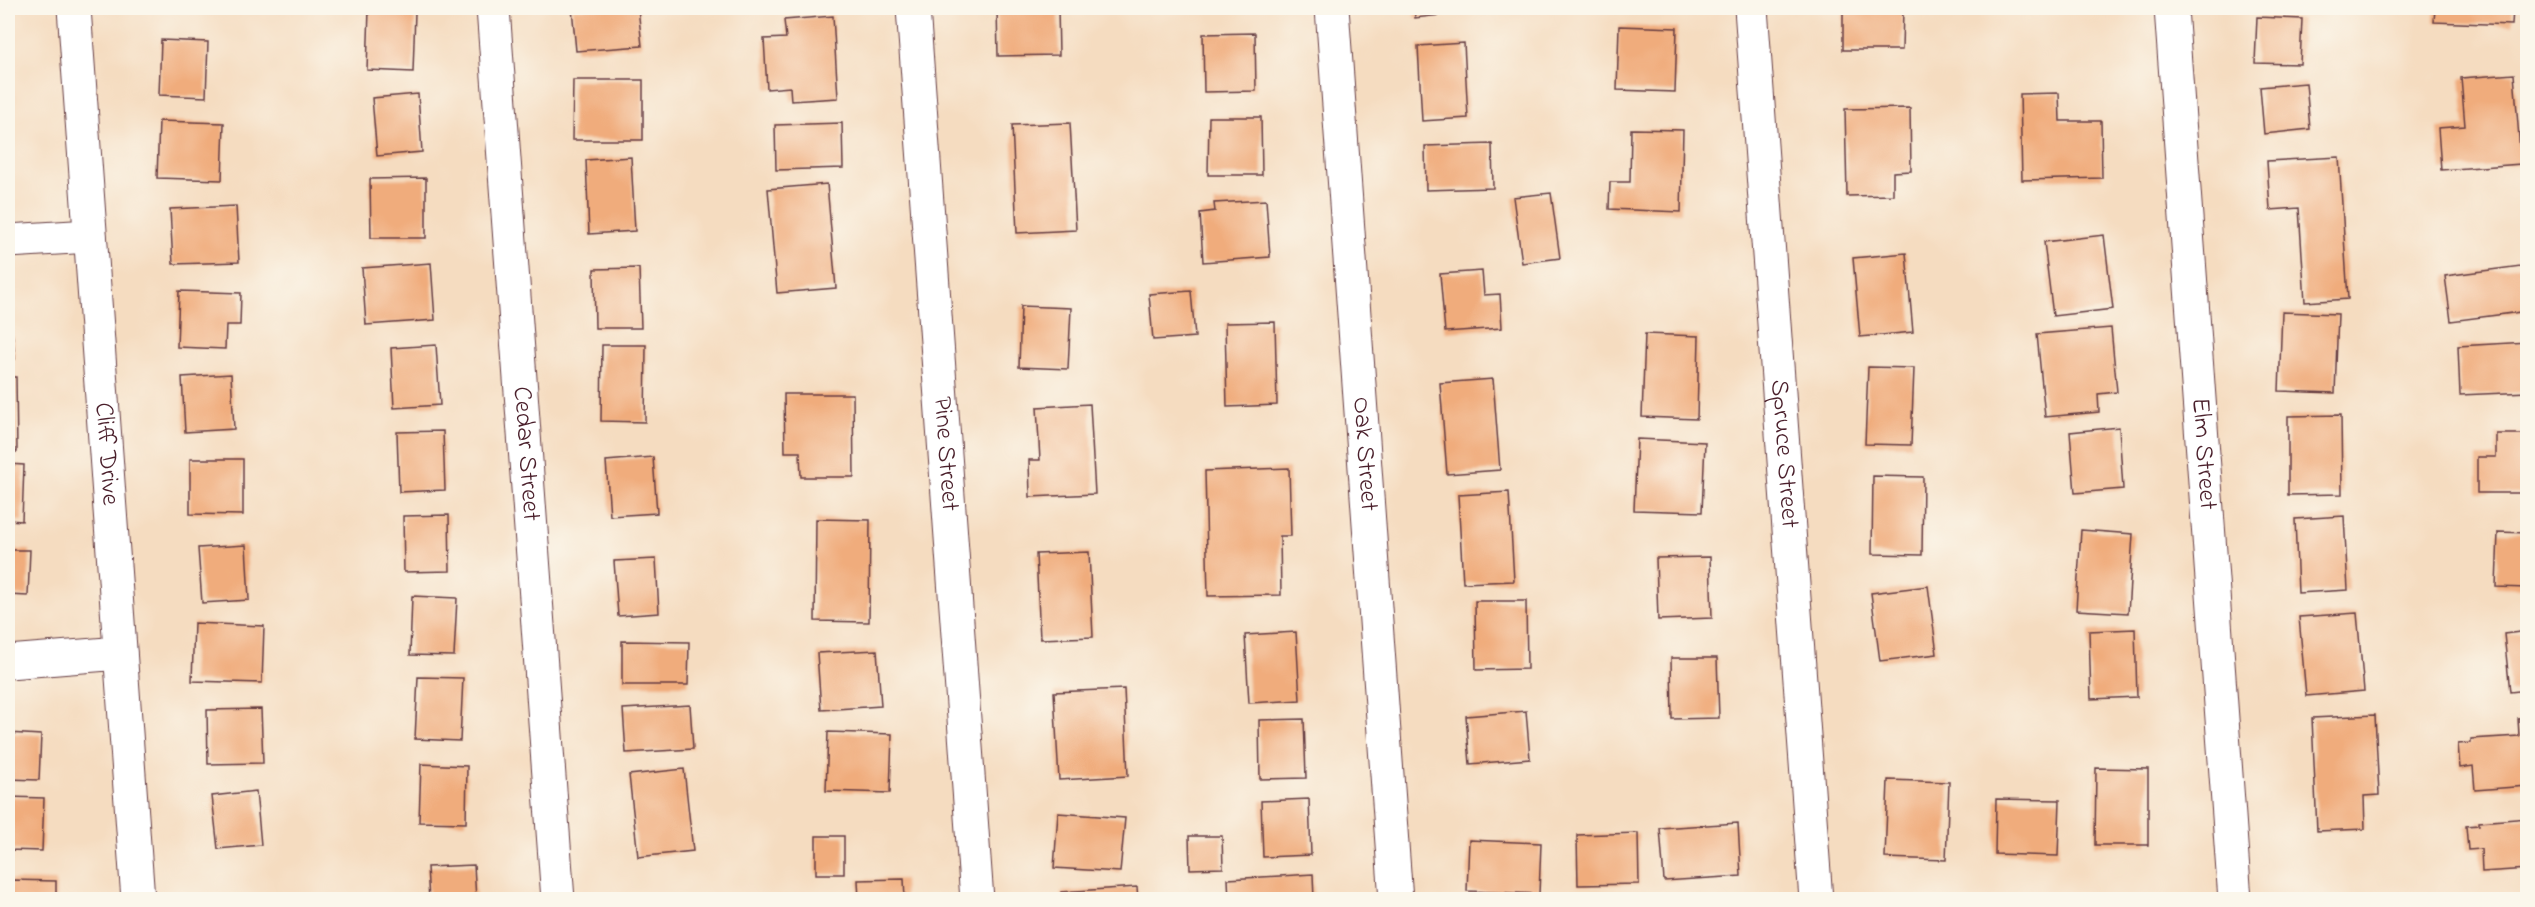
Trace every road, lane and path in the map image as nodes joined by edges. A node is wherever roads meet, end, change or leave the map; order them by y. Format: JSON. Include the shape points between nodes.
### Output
{"nodes":[{"id":1,"x":74,"y":8,"type":"edge"},
{"id":2,"x":493,"y":8,"type":"edge"},
{"id":3,"x":913,"y":8,"type":"edge"},
{"id":4,"x":1332,"y":8,"type":"edge"},
{"id":5,"x":1751,"y":8,"type":"edge"},
{"id":6,"x":2171,"y":8,"type":"edge"},
{"id":7,"x":90,"y":236,"type":"junction"},
{"id":8,"x":8,"y":241,"type":"edge"},
{"id":9,"x":120,"y":653,"type":"junction"},
{"id":10,"x":8,"y":662,"type":"edge"},
{"id":11,"x":138,"y":900,"type":"edge"},
{"id":12,"x":558,"y":900,"type":"edge"},
{"id":13,"x":977,"y":900,"type":"edge"},
{"id":14,"x":1396,"y":900,"type":"edge"},
{"id":15,"x":1816,"y":900,"type":"edge"},
{"id":16,"x":2235,"y":900,"type":"edge"}],
"edges":[{"from":1,"to":7,"type":"street","name":"Cliff Drive"},
{"from":2,"to":12,"type":"street","name":"Cedar Street"},
{"from":3,"to":13,"type":"street","name":"Pine Street"},
{"from":4,"to":14,"type":"street","name":"Oak Street"},
{"from":5,"to":15,"type":"street","name":"Spruce Street"},
{"from":6,"to":16,"type":"street","name":"Elm Street"},
{"from":7,"to":8,"type":"street"},
{"from":7,"to":9,"type":"street","name":"Cliff Drive"},
{"from":9,"to":10,"type":"street"},
{"from":9,"to":11,"type":"street","name":"Cliff Drive"}]}
